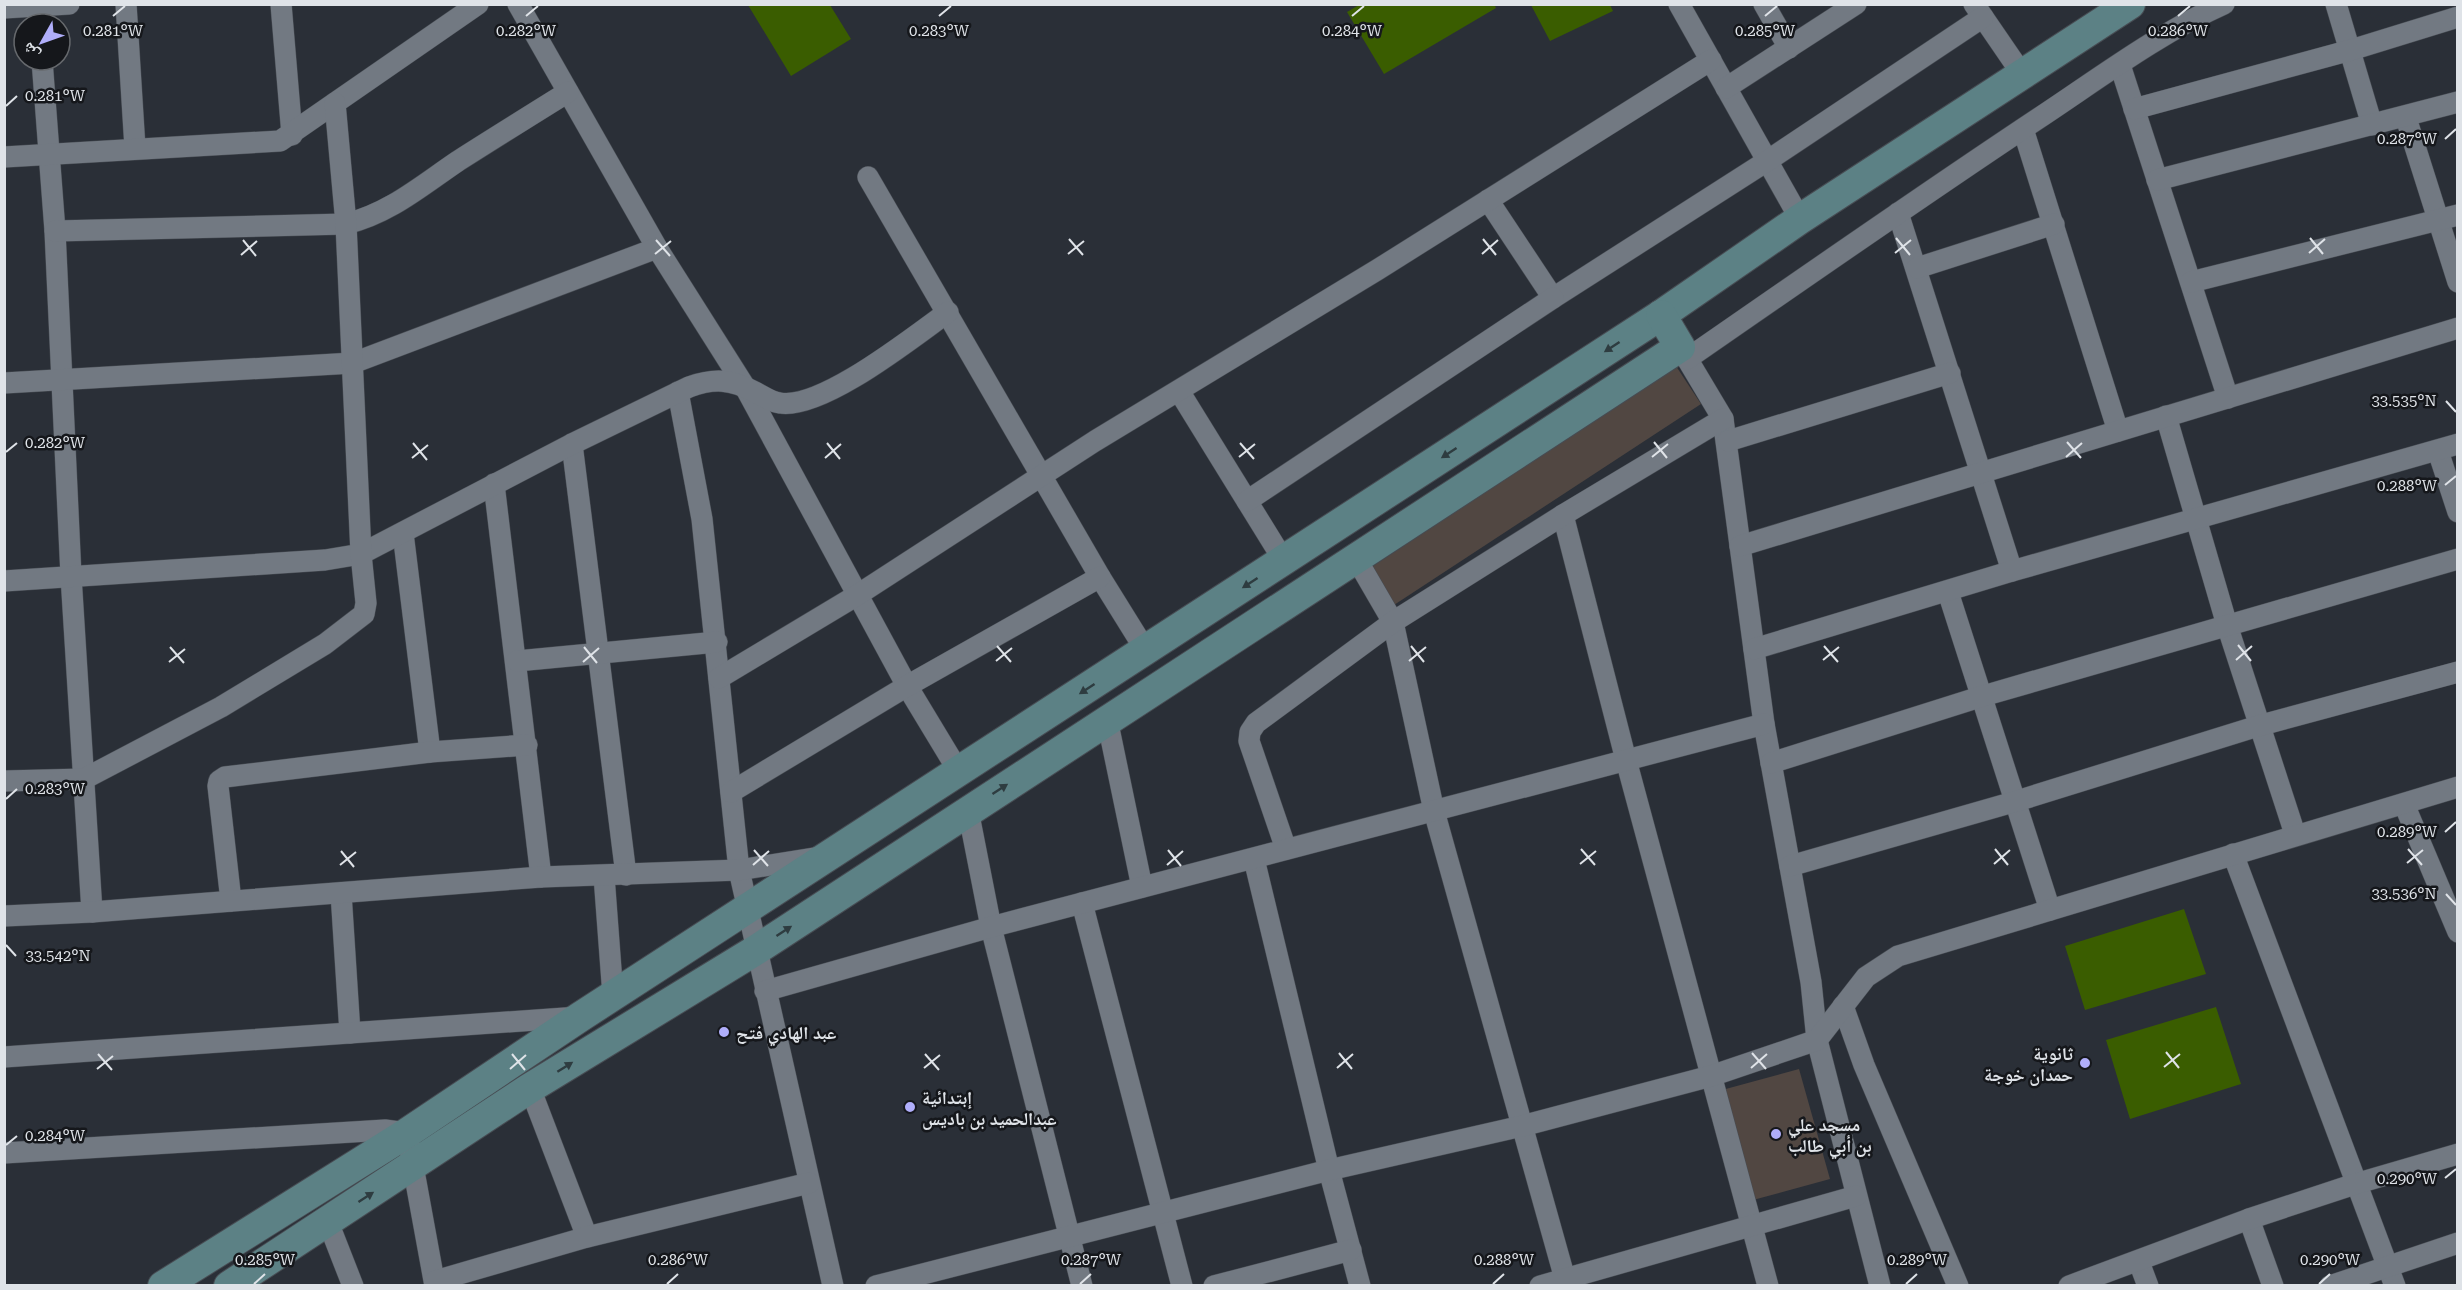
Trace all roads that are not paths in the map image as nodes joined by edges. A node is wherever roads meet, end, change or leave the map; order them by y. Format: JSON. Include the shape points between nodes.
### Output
{"nodes":[{"id":1,"x":69,"y":4,"type":"edge"},
{"id":2,"x":126,"y":4,"type":"edge"},
{"id":3,"x":281,"y":4,"type":"edge"},
{"id":4,"x":478,"y":4,"type":"edge"},
{"id":5,"x":518,"y":4,"type":"edge"},
{"id":6,"x":1679,"y":4,"type":"edge"},
{"id":7,"x":1764,"y":4,"type":"edge"},
{"id":8,"x":1856,"y":4,"type":"edge"},
{"id":9,"x":2130,"y":4,"type":"edge"},
{"id":10,"x":2224,"y":4,"type":"edge"},
{"id":11,"x":2336,"y":4,"type":"edge"},
{"id":12,"x":4,"y":8,"type":"edge"},
{"id":13,"x":1979,"y":11,"type":"edge"},
{"id":14,"x":40,"y":12,"type":"edge"},
{"id":15,"x":2457,"y":17,"type":"edge"},
{"id":16,"x":1789,"y":48,"type":"junction"},
{"id":17,"x":2351,"y":50,"type":"junction"},
{"id":18,"x":1711,"y":60,"type":"junction"},
{"id":19,"x":2120,"y":65,"type":"junction"},
{"id":20,"x":43,"y":72,"type":"edge"},
{"id":21,"x":2022,"y":74,"type":"junction"},
{"id":22,"x":1726,"y":88,"type":"junction"},
{"id":23,"x":568,"y":92,"type":"junction"},
{"id":24,"x":2457,"y":102,"type":"edge"},
{"id":25,"x":335,"y":103,"type":"junction"},
{"id":26,"x":2134,"y":108,"type":"junction"},
{"id":27,"x":2406,"y":118,"type":"junction"},
{"id":28,"x":2372,"y":124,"type":"junction"},
{"id":29,"x":2023,"y":129,"type":"junction"},
{"id":30,"x":292,"y":135,"type":"junction"},
{"id":31,"x":135,"y":148,"type":"junction"},
{"id":32,"x":48,"y":155,"type":"junction"},
{"id":33,"x":4,"y":157,"type":"edge"},
{"id":34,"x":1767,"y":161,"type":"junction"},
{"id":35,"x":868,"y":177,"type":"dead end"},
{"id":36,"x":2157,"y":180,"type":"junction"},
{"id":37,"x":1488,"y":200,"type":"junction"},
{"id":38,"x":1898,"y":213,"type":"junction"},
{"id":39,"x":2449,"y":218,"type":"edge"},
{"id":40,"x":1800,"y":219,"type":"junction"},
{"id":41,"x":346,"y":224,"type":"junction"},
{"id":42,"x":2054,"y":224,"type":"junction"},
{"id":43,"x":55,"y":231,"type":"junction"},
{"id":44,"x":657,"y":248,"type":"junction"},
{"id":45,"x":1917,"y":268,"type":"junction"},
{"id":46,"x":2191,"y":282,"type":"junction"},
{"id":47,"x":2457,"y":282,"type":"edge"},
{"id":48,"x":1552,"y":298,"type":"junction"},
{"id":49,"x":948,"y":312,"type":"junction"},
{"id":50,"x":1661,"y":315,"type":"junction"},
{"id":51,"x":2457,"y":328,"type":"edge"},
{"id":52,"x":1683,"y":353,"type":"junction"},
{"id":53,"x":352,"y":363,"type":"junction"},
{"id":54,"x":1950,"y":373,"type":"junction"},
{"id":55,"x":60,"y":379,"type":"junction"},
{"id":56,"x":4,"y":383,"type":"edge"},
{"id":57,"x":745,"y":387,"type":"junction"},
{"id":58,"x":1179,"y":391,"type":"junction"},
{"id":59,"x":678,"y":392,"type":"junction"},
{"id":60,"x":2228,"y":398,"type":"junction"},
{"id":61,"x":2166,"y":416,"type":"junction"},
{"id":62,"x":1723,"y":419,"type":"junction"},
{"id":63,"x":2118,"y":431,"type":"junction"},
{"id":64,"x":1728,"y":441,"type":"junction"},
{"id":65,"x":572,"y":444,"type":"junction"},
{"id":66,"x":2448,"y":447,"type":"edge"},
{"id":67,"x":1979,"y":473,"type":"junction"},
{"id":68,"x":1042,"y":475,"type":"junction"},
{"id":69,"x":494,"y":484,"type":"junction"},
{"id":70,"x":1247,"y":501,"type":"junction"},
{"id":71,"x":2457,"y":512,"type":"edge"},
{"id":72,"x":1563,"y":515,"type":"junction"},
{"id":73,"x":2198,"y":517,"type":"junction"},
{"id":74,"x":404,"y":532,"type":"junction"},
{"id":75,"x":1740,"y":546,"type":"junction"},
{"id":76,"x":361,"y":554,"type":"junction"},
{"id":77,"x":2457,"y":559,"type":"edge"},
{"id":78,"x":1357,"y":560,"type":"junction"},
{"id":79,"x":1284,"y":561,"type":"junction"},
{"id":80,"x":2012,"y":572,"type":"junction"},
{"id":81,"x":71,"y":576,"type":"junction"},
{"id":82,"x":1100,"y":577,"type":"junction"},
{"id":83,"x":4,"y":581,"type":"edge"},
{"id":84,"x":1948,"y":592,"type":"junction"},
{"id":85,"x":859,"y":594,"type":"junction"},
{"id":86,"x":1393,"y":622,"type":"junction"},
{"id":87,"x":2227,"y":625,"type":"junction"},
{"id":88,"x":717,"y":642,"type":"junction"},
{"id":89,"x":1754,"y":649,"type":"junction"},
{"id":90,"x":1146,"y":651,"type":"junction"},
{"id":91,"x":599,"y":654,"type":"junction"},
{"id":92,"x":517,"y":661,"type":"junction"},
{"id":93,"x":2457,"y":672,"type":"edge"},
{"id":94,"x":719,"y":678,"type":"junction"},
{"id":95,"x":907,"y":686,"type":"junction"},
{"id":96,"x":1983,"y":696,"type":"junction"},
{"id":97,"x":1107,"y":719,"type":"junction"},
{"id":98,"x":1764,"y":724,"type":"junction"},
{"id":99,"x":2258,"y":726,"type":"junction"},
{"id":100,"x":527,"y":745,"type":"junction"},
{"id":101,"x":430,"y":752,"type":"junction"},
{"id":102,"x":1626,"y":760,"type":"junction"},
{"id":103,"x":1771,"y":763,"type":"junction"},
{"id":104,"x":959,"y":772,"type":"junction"},
{"id":105,"x":84,"y":779,"type":"junction"},
{"id":106,"x":4,"y":781,"type":"edge"},
{"id":107,"x":2457,"y":787,"type":"edge"},
{"id":108,"x":731,"y":792,"type":"junction"},
{"id":109,"x":2017,"y":801,"type":"junction"},
{"id":110,"x":2404,"y":804,"type":"junction"},
{"id":111,"x":968,"y":810,"type":"junction"},
{"id":112,"x":1434,"y":811,"type":"junction"},
{"id":113,"x":2295,"y":834,"type":"junction"},
{"id":114,"x":1286,"y":849,"type":"junction"},
{"id":115,"x":2234,"y":854,"type":"junction"},
{"id":116,"x":827,"y":856,"type":"junction"},
{"id":117,"x":1254,"y":859,"type":"junction"},
{"id":118,"x":1790,"y":866,"type":"junction"},
{"id":119,"x":738,"y":870,"type":"junction"},
{"id":120,"x":626,"y":875,"type":"junction"},
{"id":121,"x":604,"y":876,"type":"junction"},
{"id":122,"x":541,"y":877,"type":"junction"},
{"id":123,"x":1142,"y":887,"type":"junction"},
{"id":124,"x":341,"y":893,"type":"junction"},
{"id":125,"x":231,"y":902,"type":"junction"},
{"id":126,"x":1082,"y":903,"type":"junction"},
{"id":127,"x":747,"y":910,"type":"junction"},
{"id":128,"x":2050,"y":910,"type":"junction"},
{"id":129,"x":92,"y":912,"type":"junction"},
{"id":130,"x":4,"y":916,"type":"edge"},
{"id":131,"x":991,"y":927,"type":"junction"},
{"id":132,"x":2457,"y":932,"type":"edge"},
{"id":133,"x":756,"y":950,"type":"junction"},
{"id":134,"x":765,"y":991,"type":"junction"},
{"id":135,"x":613,"y":996,"type":"junction"},
{"id":136,"x":1843,"y":1006,"type":"junction"},
{"id":137,"x":580,"y":1017,"type":"junction"},
{"id":138,"x":350,"y":1033,"type":"junction"},
{"id":139,"x":1817,"y":1040,"type":"junction"},
{"id":140,"x":4,"y":1057,"type":"edge"},
{"id":141,"x":1711,"y":1076,"type":"junction"},
{"id":142,"x":530,"y":1088,"type":"junction"},
{"id":143,"x":1522,"y":1125,"type":"junction"},
{"id":144,"x":407,"y":1132,"type":"junction"},
{"id":145,"x":4,"y":1153,"type":"edge"},
{"id":146,"x":2457,"y":1154,"type":"edge"},
{"id":147,"x":415,"y":1165,"type":"junction"},
{"id":148,"x":1329,"y":1170,"type":"junction"},
{"id":149,"x":809,"y":1183,"type":"junction"},
{"id":150,"x":2355,"y":1184,"type":"junction"},
{"id":151,"x":1856,"y":1196,"type":"junction"},
{"id":152,"x":1164,"y":1212,"type":"junction"},
{"id":153,"x":2249,"y":1219,"type":"junction"},
{"id":154,"x":328,"y":1222,"type":"junction"},
{"id":155,"x":1753,"y":1224,"type":"junction"},
{"id":156,"x":587,"y":1237,"type":"junction"},
{"id":157,"x":1071,"y":1238,"type":"junction"},
{"id":158,"x":2457,"y":1243,"type":"edge"},
{"id":159,"x":1351,"y":1250,"type":"junction"},
{"id":160,"x":2139,"y":1262,"type":"junction"},
{"id":161,"x":2389,"y":1265,"type":"junction"},
{"id":162,"x":1567,"y":1282,"type":"edge"},
{"id":163,"x":435,"y":1283,"type":"edge"},
{"id":164,"x":163,"y":1286,"type":"edge"},
{"id":165,"x":229,"y":1286,"type":"edge"},
{"id":166,"x":353,"y":1286,"type":"edge"},
{"id":167,"x":832,"y":1286,"type":"edge"},
{"id":168,"x":876,"y":1286,"type":"edge"},
{"id":169,"x":1083,"y":1286,"type":"edge"},
{"id":170,"x":1182,"y":1286,"type":"edge"},
{"id":171,"x":1214,"y":1286,"type":"edge"},
{"id":172,"x":1360,"y":1286,"type":"edge"},
{"id":173,"x":1540,"y":1286,"type":"edge"},
{"id":174,"x":1768,"y":1286,"type":"edge"},
{"id":175,"x":1880,"y":1286,"type":"edge"},
{"id":176,"x":1958,"y":1286,"type":"edge"},
{"id":177,"x":2069,"y":1286,"type":"edge"},
{"id":178,"x":2148,"y":1286,"type":"edge"},
{"id":179,"x":2273,"y":1286,"type":"edge"},
{"id":180,"x":2330,"y":1286,"type":"edge"},
{"id":181,"x":2395,"y":1286,"type":"edge"}],
"edges":[{"from":1,"to":14,"type":"street"},
{"from":2,"to":31,"type":"street"},
{"from":3,"to":30,"type":"street"},
{"from":4,"to":25,"type":"street"},
{"from":5,"to":23,"type":"street"},
{"from":6,"to":18,"type":"street"},
{"from":7,"to":16,"type":"street"},
{"from":8,"to":16,"type":"street"},
{"from":9,"to":21,"type":"main road"},
{"from":10,"to":19,"type":"street"},
{"from":11,"to":17,"type":"street"},
{"from":12,"to":14,"type":"street"},
{"from":13,"to":21,"type":"street"},
{"from":13,"to":34,"type":"street"},
{"from":15,"to":17,"type":"street"},
{"from":16,"to":22,"type":"street"},
{"from":17,"to":26,"type":"street"},
{"from":17,"to":28,"type":"street"},
{"from":18,"to":22,"type":"street"},
{"from":18,"to":37,"type":"street"},
{"from":19,"to":26,"type":"street"},
{"from":19,"to":29,"type":"street"},
{"from":20,"to":32,"type":"street"},
{"from":21,"to":40,"type":"main road"},
{"from":22,"to":34,"type":"street"},
{"from":23,"to":41,"type":"street","via":[[392,207],[371,218]]},
{"from":23,"to":44,"type":"street"},
{"from":24,"to":27,"type":"street"},
{"from":25,"to":30,"type":"street"},
{"from":25,"to":41,"type":"street"},
{"from":26,"to":36,"type":"street"},
{"from":27,"to":28,"type":"street"},
{"from":27,"to":39,"type":"street"},
{"from":28,"to":36,"type":"street"},
{"from":29,"to":38,"type":"street"},
{"from":29,"to":42,"type":"street"},
{"from":30,"to":31,"type":"street","via":[[263,143]]},
{"from":31,"to":32,"type":"street"},
{"from":32,"to":33,"type":"street"},
{"from":32,"to":43,"type":"street"},
{"from":34,"to":40,"type":"street"},
{"from":34,"to":48,"type":"street"},
{"from":35,"to":49,"type":"street"},
{"from":36,"to":46,"type":"street"},
{"from":37,"to":48,"type":"street"},
{"from":37,"to":58,"type":"street"},
{"from":38,"to":45,"type":"street"},
{"from":38,"to":52,"type":"street"},
{"from":39,"to":46,"type":"street"},
{"from":39,"to":47,"type":"street"},
{"from":40,"to":50,"type":"main road"},
{"from":41,"to":43,"type":"street"},
{"from":41,"to":53,"type":"street"},
{"from":42,"to":45,"type":"street"},
{"from":42,"to":63,"type":"street"},
{"from":43,"to":55,"type":"street"},
{"from":44,"to":53,"type":"street"},
{"from":44,"to":57,"type":"street"},
{"from":45,"to":54,"type":"street"},
{"from":46,"to":60,"type":"street"},
{"from":48,"to":70,"type":"street"},
{"from":49,"to":57,"type":"street","via":[[908,342],[817,397],[792,404],[779,403]]},
{"from":49,"to":68,"type":"street"},
{"from":50,"to":52,"type":"main road"},
{"from":50,"to":79,"type":"main road","one_way":true},
{"from":51,"to":60,"type":"street"},
{"from":52,"to":62,"type":"street"},
{"from":52,"to":78,"type":"main road"},
{"from":53,"to":55,"type":"street"},
{"from":53,"to":76,"type":"street"},
{"from":54,"to":64,"type":"street"},
{"from":54,"to":67,"type":"street"},
{"from":55,"to":56,"type":"street"},
{"from":55,"to":81,"type":"street"},
{"from":57,"to":59,"type":"street","via":[[724,380],[707,381]]},
{"from":57,"to":85,"type":"street"},
{"from":58,"to":68,"type":"street"},
{"from":58,"to":70,"type":"street"},
{"from":59,"to":65,"type":"street"},
{"from":59,"to":88,"type":"street","via":[[702,519]]},
{"from":60,"to":61,"type":"street"},
{"from":61,"to":63,"type":"street"},
{"from":61,"to":73,"type":"street"},
{"from":62,"to":64,"type":"street"},
{"from":62,"to":72,"type":"street"},
{"from":63,"to":67,"type":"street"},
{"from":64,"to":75,"type":"street"},
{"from":65,"to":69,"type":"street"},
{"from":65,"to":91,"type":"street"},
{"from":66,"to":71,"type":"street"},
{"from":66,"to":73,"type":"street"},
{"from":67,"to":75,"type":"street"},
{"from":67,"to":80,"type":"street"},
{"from":68,"to":82,"type":"street"},
{"from":68,"to":85,"type":"street"},
{"from":69,"to":74,"type":"street"},
{"from":69,"to":92,"type":"street"},
{"from":70,"to":79,"type":"street"},
{"from":72,"to":86,"type":"street"},
{"from":72,"to":102,"type":"street"},
{"from":73,"to":80,"type":"street"},
{"from":73,"to":87,"type":"street"},
{"from":74,"to":76,"type":"street"},
{"from":74,"to":101,"type":"street"},
{"from":75,"to":89,"type":"street"},
{"from":76,"to":81,"type":"street","via":[[325,560]]},
{"from":76,"to":105,"type":"street","via":[[366,609],[358,621],[221,707]]},
{"from":77,"to":87,"type":"street"},
{"from":78,"to":86,"type":"street"},
{"from":78,"to":97,"type":"main road"},
{"from":79,"to":90,"type":"main road","one_way":true},
{"from":80,"to":84,"type":"street"},
{"from":81,"to":83,"type":"street"},
{"from":81,"to":105,"type":"street"},
{"from":82,"to":90,"type":"street"},
{"from":82,"to":95,"type":"street"},
{"from":84,"to":89,"type":"street"},
{"from":84,"to":96,"type":"street"},
{"from":85,"to":94,"type":"street"},
{"from":85,"to":95,"type":"street"},
{"from":86,"to":112,"type":"street"},
{"from":86,"to":114,"type":"street","via":[[1256,723],[1250,732],[1252,752]]},
{"from":87,"to":96,"type":"street"},
{"from":87,"to":99,"type":"street"},
{"from":88,"to":91,"type":"street"},
{"from":88,"to":94,"type":"street"},
{"from":89,"to":98,"type":"street"},
{"from":90,"to":104,"type":"main road","one_way":true},
{"from":91,"to":92,"type":"street"},
{"from":91,"to":120,"type":"street"},
{"from":92,"to":100,"type":"street"},
{"from":93,"to":99,"type":"street"},
{"from":94,"to":108,"type":"street"},
{"from":95,"to":104,"type":"street"},
{"from":95,"to":108,"type":"street"},
{"from":96,"to":103,"type":"street"},
{"from":96,"to":109,"type":"street"},
{"from":111,"to":97,"type":"main road","one_way":true},
{"from":97,"to":123,"type":"street"},
{"from":98,"to":102,"type":"street"},
{"from":98,"to":103,"type":"street"},
{"from":99,"to":109,"type":"street"},
{"from":99,"to":113,"type":"street"},
{"from":100,"to":101,"type":"street"},
{"from":100,"to":122,"type":"street"},
{"from":101,"to":125,"type":"street","via":[[221,779],[218,786]]},
{"from":102,"to":112,"type":"street"},
{"from":102,"to":141,"type":"street"},
{"from":103,"to":118,"type":"street"},
{"from":104,"to":116,"type":"main road"},
{"from":105,"to":106,"type":"street"},
{"from":105,"to":129,"type":"street"},
{"from":107,"to":110,"type":"street"},
{"from":108,"to":119,"type":"street"},
{"from":109,"to":118,"type":"street"},
{"from":109,"to":128,"type":"street"},
{"from":110,"to":113,"type":"street"},
{"from":110,"to":132,"type":"street"},
{"from":111,"to":131,"type":"street"},
{"from":133,"to":111,"type":"main road","one_way":true},
{"from":112,"to":114,"type":"street"},
{"from":112,"to":143,"type":"street"},
{"from":113,"to":115,"type":"street"},
{"from":114,"to":117,"type":"street"},
{"from":115,"to":128,"type":"street"},
{"from":115,"to":150,"type":"street"},
{"from":116,"to":119,"type":"street"},
{"from":116,"to":127,"type":"main road"},
{"from":117,"to":123,"type":"street"},
{"from":117,"to":148,"type":"street"},
{"from":118,"to":139,"type":"street"},
{"from":119,"to":120,"type":"street"},
{"from":119,"to":127,"type":"street"},
{"from":120,"to":121,"type":"street"},
{"from":121,"to":122,"type":"street"},
{"from":121,"to":135,"type":"street"},
{"from":122,"to":124,"type":"street"},
{"from":123,"to":126,"type":"street"},
{"from":124,"to":125,"type":"street"},
{"from":124,"to":138,"type":"street"},
{"from":125,"to":129,"type":"street"},
{"from":126,"to":131,"type":"street"},
{"from":126,"to":152,"type":"street"},
{"from":127,"to":133,"type":"street"},
{"from":127,"to":135,"type":"main road"},
{"from":128,"to":136,"type":"street","via":[[1898,956],[1875,969]]},
{"from":129,"to":130,"type":"street"},
{"from":131,"to":134,"type":"street"},
{"from":131,"to":157,"type":"street"},
{"from":133,"to":134,"type":"street"},
{"from":142,"to":133,"type":"main road","one_way":true},
{"from":134,"to":149,"type":"street"},
{"from":135,"to":137,"type":"main road"},
{"from":136,"to":139,"type":"street"},
{"from":136,"to":176,"type":"street"},
{"from":137,"to":138,"type":"street"},
{"from":137,"to":144,"type":"main road"},
{"from":138,"to":140,"type":"street"},
{"from":139,"to":141,"type":"street"},
{"from":139,"to":151,"type":"street"},
{"from":141,"to":143,"type":"street"},
{"from":141,"to":155,"type":"street"},
{"from":142,"to":147,"type":"main road"},
{"from":142,"to":156,"type":"street"},
{"from":143,"to":148,"type":"street"},
{"from":143,"to":162,"type":"street"},
{"from":144,"to":145,"type":"street"},
{"from":144,"to":147,"type":"street"},
{"from":144,"to":164,"type":"main road"},
{"from":146,"to":150,"type":"street"},
{"from":154,"to":147,"type":"main road","one_way":true},
{"from":147,"to":163,"type":"street"},
{"from":148,"to":152,"type":"street"},
{"from":148,"to":159,"type":"street"},
{"from":149,"to":156,"type":"street"},
{"from":149,"to":167,"type":"street"},
{"from":150,"to":153,"type":"street"},
{"from":150,"to":161,"type":"street"},
{"from":151,"to":155,"type":"street"},
{"from":151,"to":175,"type":"street"},
{"from":152,"to":157,"type":"street"},
{"from":152,"to":170,"type":"street"},
{"from":153,"to":160,"type":"street"},
{"from":153,"to":179,"type":"street"},
{"from":154,"to":165,"type":"main road"},
{"from":154,"to":166,"type":"street"},
{"from":155,"to":162,"type":"street"},
{"from":155,"to":174,"type":"street"},
{"from":156,"to":163,"type":"street"},
{"from":157,"to":168,"type":"street"},
{"from":157,"to":169,"type":"street"},
{"from":158,"to":161,"type":"street"},
{"from":159,"to":171,"type":"street"},
{"from":159,"to":172,"type":"street"},
{"from":160,"to":177,"type":"street"},
{"from":160,"to":178,"type":"street"},
{"from":161,"to":180,"type":"street"},
{"from":161,"to":181,"type":"street"},
{"from":162,"to":173,"type":"street"}]}
